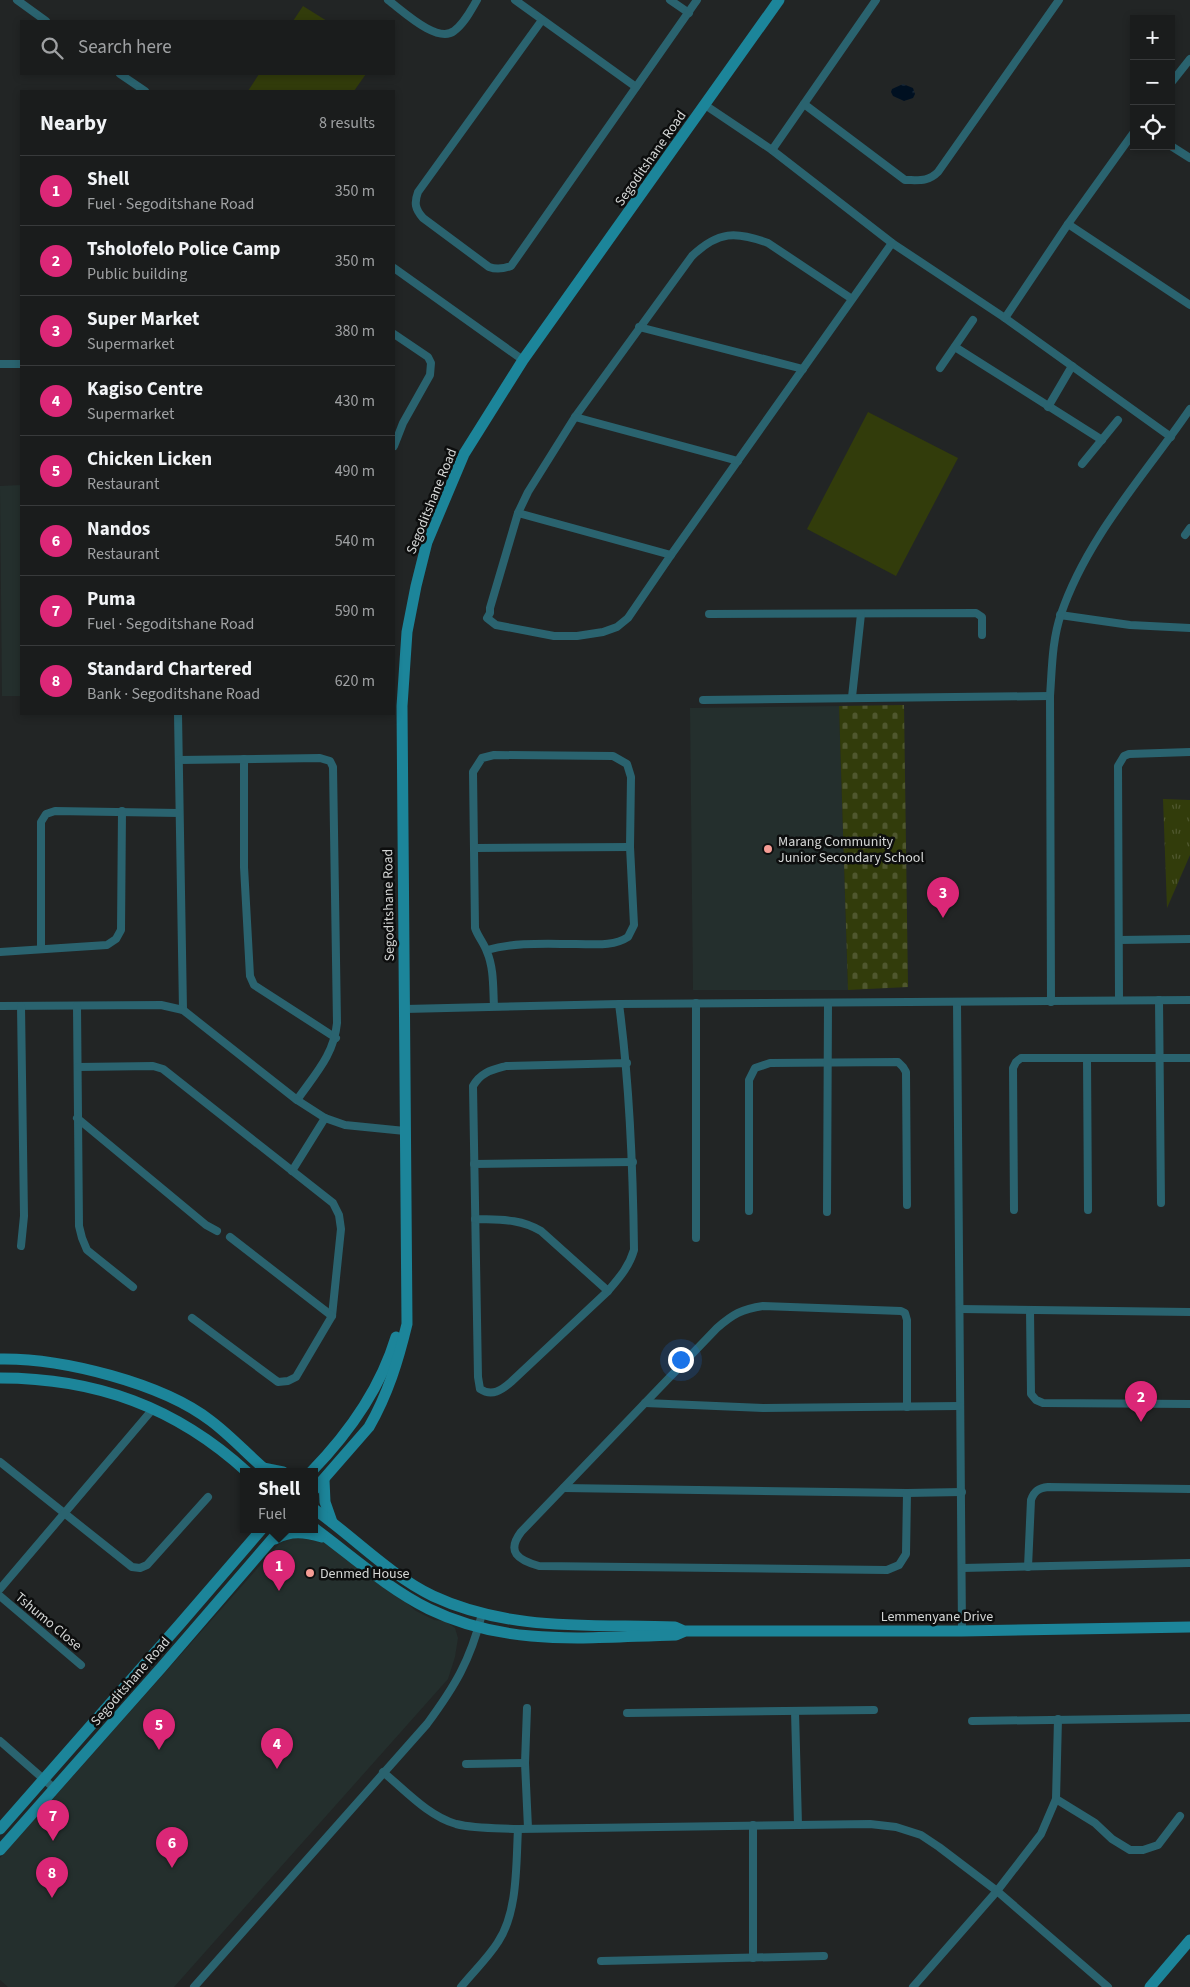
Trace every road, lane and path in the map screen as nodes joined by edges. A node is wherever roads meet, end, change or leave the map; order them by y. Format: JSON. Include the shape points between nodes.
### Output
{"nodes":[{"id":1,"x":16,"y":0,"type":"edge"},
{"id":2,"x":388,"y":0,"type":"edge"},
{"id":3,"x":477,"y":0,"type":"edge"},
{"id":4,"x":514,"y":0,"type":"edge"},
{"id":5,"x":670,"y":0,"type":"edge"},
{"id":6,"x":698,"y":0,"type":"edge"},
{"id":7,"x":779,"y":0,"type":"edge"},
{"id":8,"x":876,"y":0,"type":"edge"},
{"id":9,"x":1059,"y":0,"type":"edge"},
{"id":10,"x":689,"y":13,"type":"junction"},
{"id":11,"x":45,"y":20,"type":"edge"},
{"id":12,"x":542,"y":20,"type":"junction"},
{"id":13,"x":1190,"y":59,"type":"edge"},
{"id":14,"x":121,"y":75,"type":"edge"},
{"id":15,"x":1175,"y":78,"type":"edge"},
{"id":16,"x":636,"y":87,"type":"junction"},
{"id":17,"x":144,"y":90,"type":"edge"},
{"id":18,"x":804,"y":104,"type":"junction"},
{"id":19,"x":705,"y":105,"type":"junction"},
{"id":20,"x":1130,"y":138,"type":"edge"},
{"id":21,"x":1175,"y":149,"type":"edge"},
{"id":22,"x":772,"y":150,"type":"junction"},
{"id":23,"x":1190,"y":158,"type":"edge"},
{"id":24,"x":1068,"y":224,"type":"junction"},
{"id":25,"x":892,"y":243,"type":"junction"},
{"id":26,"x":395,"y":269,"type":"edge"},
{"id":27,"x":852,"y":299,"type":"junction"},
{"id":28,"x":1190,"y":305,"type":"edge"},
{"id":29,"x":1005,"y":318,"type":"junction"},
{"id":30,"x":973,"y":320,"type":"dead end"},
{"id":31,"x":639,"y":327,"type":"junction"},
{"id":32,"x":395,"y":335,"type":"edge"},
{"id":33,"x":955,"y":347,"type":"junction"},
{"id":34,"x":523,"y":360,"type":"junction"},
{"id":35,"x":0,"y":364,"type":"edge"},
{"id":36,"x":20,"y":364,"type":"edge"},
{"id":37,"x":1072,"y":366,"type":"junction"},
{"id":38,"x":940,"y":368,"type":"dead end"},
{"id":39,"x":803,"y":369,"type":"junction"},
{"id":40,"x":1048,"y":407,"type":"junction"},
{"id":41,"x":1190,"y":409,"type":"edge"},
{"id":42,"x":575,"y":417,"type":"junction"},
{"id":43,"x":1118,"y":420,"type":"dead end"},
{"id":44,"x":1171,"y":437,"type":"junction"},
{"id":45,"x":1102,"y":440,"type":"junction"},
{"id":46,"x":395,"y":444,"type":"edge"},
{"id":47,"x":738,"y":461,"type":"junction"},
{"id":48,"x":1082,"y":464,"type":"dead end"},
{"id":49,"x":518,"y":513,"type":"junction"},
{"id":50,"x":1190,"y":528,"type":"edge"},
{"id":51,"x":1185,"y":535,"type":"dead end"},
{"id":52,"x":670,"y":555,"type":"junction"},
{"id":53,"x":709,"y":614,"type":"dead end"},
{"id":54,"x":861,"y":614,"type":"junction"},
{"id":55,"x":1060,"y":615,"type":"junction"},
{"id":56,"x":1190,"y":628,"type":"edge"},
{"id":57,"x":982,"y":635,"type":"dead end"},
{"id":58,"x":1050,"y":696,"type":"junction"},
{"id":59,"x":852,"y":697,"type":"junction"},
{"id":60,"x":703,"y":700,"type":"dead end"},
{"id":61,"x":178,"y":715,"type":"edge"},
{"id":62,"x":1190,"y":752,"type":"edge"},
{"id":63,"x":179,"y":760,"type":"junction"},
{"id":64,"x":244,"y":760,"type":"junction"},
{"id":65,"x":122,"y":812,"type":"junction"},
{"id":66,"x":179,"y":813,"type":"junction"},
{"id":67,"x":630,"y":846,"type":"junction"},
{"id":68,"x":475,"y":848,"type":"junction"},
{"id":69,"x":1190,"y":939,"type":"edge"},
{"id":70,"x":1119,"y":940,"type":"junction"},
{"id":71,"x":41,"y":948,"type":"junction"},
{"id":72,"x":487,"y":950,"type":"junction"},
{"id":73,"x":0,"y":952,"type":"edge"},
{"id":74,"x":1119,"y":999,"type":"junction"},
{"id":75,"x":1159,"y":1000,"type":"junction"},
{"id":76,"x":1190,"y":1000,"type":"edge"},
{"id":77,"x":957,"y":1002,"type":"junction"},
{"id":78,"x":1051,"y":1002,"type":"junction"},
{"id":79,"x":696,"y":1003,"type":"junction"},
{"id":80,"x":828,"y":1003,"type":"junction"},
{"id":81,"x":620,"y":1004,"type":"junction"},
{"id":82,"x":0,"y":1006,"type":"edge"},
{"id":83,"x":21,"y":1006,"type":"junction"},
{"id":84,"x":77,"y":1006,"type":"junction"},
{"id":85,"x":494,"y":1006,"type":"junction"},
{"id":86,"x":404,"y":1009,"type":"junction"},
{"id":87,"x":183,"y":1010,"type":"junction"},
{"id":88,"x":336,"y":1038,"type":"junction"},
{"id":89,"x":1087,"y":1058,"type":"junction"},
{"id":90,"x":1160,"y":1058,"type":"junction"},
{"id":91,"x":1190,"y":1058,"type":"edge"},
{"id":92,"x":828,"y":1062,"type":"junction"},
{"id":93,"x":627,"y":1063,"type":"junction"},
{"id":94,"x":78,"y":1067,"type":"junction"},
{"id":95,"x":297,"y":1100,"type":"junction"},
{"id":96,"x":77,"y":1118,"type":"junction"},
{"id":97,"x":325,"y":1118,"type":"junction"},
{"id":98,"x":406,"y":1131,"type":"junction"},
{"id":99,"x":633,"y":1162,"type":"junction"},
{"id":100,"x":474,"y":1164,"type":"junction"},
{"id":101,"x":292,"y":1171,"type":"junction"},
{"id":102,"x":1161,"y":1203,"type":"dead end"},
{"id":103,"x":907,"y":1205,"type":"dead end"},
{"id":104,"x":1014,"y":1210,"type":"dead end"},
{"id":105,"x":1088,"y":1210,"type":"dead end"},
{"id":106,"x":749,"y":1211,"type":"dead end"},
{"id":107,"x":827,"y":1212,"type":"dead end"},
{"id":108,"x":475,"y":1220,"type":"junction"},
{"id":109,"x":217,"y":1231,"type":"dead end"},
{"id":110,"x":230,"y":1237,"type":"dead end"},
{"id":111,"x":696,"y":1238,"type":"dead end"},
{"id":112,"x":21,"y":1246,"type":"dead end"},
{"id":113,"x":133,"y":1287,"type":"dead end"},
{"id":114,"x":608,"y":1291,"type":"junction"},
{"id":115,"x":960,"y":1309,"type":"junction"},
{"id":116,"x":1030,"y":1310,"type":"junction"},
{"id":117,"x":1190,"y":1312,"type":"edge"},
{"id":118,"x":332,"y":1316,"type":"junction"},
{"id":119,"x":192,"y":1318,"type":"dead end"},
{"id":120,"x":405,"y":1318,"type":"junction"},
{"id":121,"x":0,"y":1359,"type":"edge"},
{"id":122,"x":0,"y":1378,"type":"edge"},
{"id":123,"x":645,"y":1404,"type":"junction"},
{"id":124,"x":1190,"y":1404,"type":"edge"},
{"id":125,"x":960,"y":1406,"type":"junction"},
{"id":126,"x":907,"y":1407,"type":"junction"},
{"id":127,"x":152,"y":1410,"type":"junction"},
{"id":128,"x":0,"y":1462,"type":"edge"},
{"id":129,"x":242,"y":1468,"type":"edge"},
{"id":130,"x":264,"y":1468,"type":"edge"},
{"id":131,"x":313,"y":1468,"type":"edge"},
{"id":132,"x":324,"y":1480,"type":"junction"},
{"id":133,"x":318,"y":1486,"type":"edge"},
{"id":134,"x":564,"y":1488,"type":"junction"},
{"id":135,"x":1190,"y":1489,"type":"edge"},
{"id":136,"x":962,"y":1492,"type":"junction"},
{"id":137,"x":907,"y":1493,"type":"junction"},
{"id":138,"x":208,"y":1497,"type":"dead end"},
{"id":139,"x":318,"y":1511,"type":"edge"},
{"id":140,"x":65,"y":1514,"type":"junction"},
{"id":141,"x":332,"y":1523,"type":"junction"},
{"id":142,"x":318,"y":1531,"type":"edge"},
{"id":143,"x":257,"y":1533,"type":"edge"},
{"id":144,"x":278,"y":1533,"type":"edge"},
{"id":145,"x":290,"y":1533,"type":"edge"},
{"id":146,"x":310,"y":1533,"type":"edge"},
{"id":147,"x":328,"y":1538,"type":"junction"},
{"id":148,"x":271,"y":1541,"type":"junction"},
{"id":149,"x":1190,"y":1564,"type":"edge"},
{"id":150,"x":1028,"y":1567,"type":"junction"},
{"id":151,"x":962,"y":1568,"type":"junction"},
{"id":152,"x":0,"y":1589,"type":"edge"},
{"id":153,"x":0,"y":1596,"type":"edge"},
{"id":154,"x":482,"y":1614,"type":"junction"},
{"id":155,"x":1190,"y":1627,"type":"edge"},
{"id":156,"x":479,"y":1629,"type":"junction"},
{"id":157,"x":684,"y":1631,"type":"junction"},
{"id":158,"x":962,"y":1631,"type":"junction"},
{"id":159,"x":81,"y":1665,"type":"dead end"},
{"id":160,"x":527,"y":1708,"type":"dead end"},
{"id":161,"x":874,"y":1710,"type":"dead end"},
{"id":162,"x":795,"y":1711,"type":"junction"},
{"id":163,"x":627,"y":1713,"type":"dead end"},
{"id":164,"x":1190,"y":1718,"type":"edge"},
{"id":165,"x":1058,"y":1719,"type":"junction"},
{"id":166,"x":972,"y":1721,"type":"dead end"},
{"id":167,"x":0,"y":1741,"type":"edge"},
{"id":168,"x":525,"y":1763,"type":"junction"},
{"id":169,"x":466,"y":1764,"type":"dead end"},
{"id":170,"x":384,"y":1772,"type":"junction"},
{"id":171,"x":43,"y":1779,"type":"junction"},
{"id":172,"x":56,"y":1789,"type":"junction"},
{"id":173,"x":1056,"y":1799,"type":"junction"},
{"id":174,"x":1180,"y":1816,"type":"dead end"},
{"id":175,"x":753,"y":1825,"type":"junction"},
{"id":176,"x":798,"y":1825,"type":"junction"},
{"id":177,"x":528,"y":1828,"type":"junction"},
{"id":178,"x":0,"y":1829,"type":"edge"},
{"id":179,"x":518,"y":1829,"type":"junction"},
{"id":180,"x":0,"y":1850,"type":"edge"},
{"id":181,"x":997,"y":1891,"type":"junction"},
{"id":182,"x":1190,"y":1940,"type":"edge"},
{"id":183,"x":824,"y":1956,"type":"dead end"},
{"id":184,"x":753,"y":1958,"type":"junction"},
{"id":185,"x":601,"y":1961,"type":"dead end"},
{"id":186,"x":194,"y":1987,"type":"edge"},
{"id":187,"x":461,"y":1987,"type":"edge"},
{"id":188,"x":913,"y":1987,"type":"edge"},
{"id":189,"x":1108,"y":1987,"type":"edge"},
{"id":190,"x":1150,"y":1987,"type":"edge"}],
"edges":[{"from":1,"to":11,"type":"street"},
{"from":2,"to":3,"type":"street","via":[[433,32],[447,35],[455,31]]},
{"from":4,"to":12,"type":"street"},
{"from":5,"to":10,"type":"street"},
{"from":6,"to":10,"type":"street"},
{"from":7,"to":19,"type":"street","name":"Segoditshane Road"},
{"from":8,"to":18,"type":"street"},
{"from":9,"to":18,"type":"street","via":[[932,178],[905,180]]},
{"from":10,"to":16,"type":"street"},
{"from":12,"to":16,"type":"street"},
{"from":12,"to":16,"type":"street","via":[[415,200],[416,210],[423,218],[489,267],[504,269],[512,266]]},
{"from":13,"to":15,"type":"street"},
{"from":14,"to":17,"type":"street"},
{"from":18,"to":22,"type":"street"},
{"from":19,"to":22,"type":"street"},
{"from":19,"to":34,"type":"street","name":"Segoditshane Road"},
{"from":20,"to":24,"type":"street"},
{"from":21,"to":23,"type":"street"},
{"from":22,"to":25,"type":"street"},
{"from":24,"to":28,"type":"street"},
{"from":24,"to":29,"type":"street"},
{"from":25,"to":27,"type":"street"},
{"from":25,"to":29,"type":"street"},
{"from":26,"to":34,"type":"street"},
{"from":27,"to":31,"type":"street","via":[[768,243],[731,234],[718,237],[692,256]]},
{"from":27,"to":39,"type":"street"},
{"from":29,"to":37,"type":"street"},
{"from":30,"to":33,"type":"street"},
{"from":31,"to":39,"type":"street"},
{"from":31,"to":42,"type":"street"},
{"from":32,"to":46,"type":"street","via":[[431,362],[430,375]]},
{"from":33,"to":38,"type":"street"},
{"from":33,"to":40,"type":"street"},
{"from":34,"to":86,"type":"street","name":"Segoditshane Road","via":[[482,422],[453,477],[427,542],[409,623],[402,706]]},
{"from":35,"to":36,"type":"street"},
{"from":37,"to":40,"type":"street"},
{"from":37,"to":44,"type":"street"},
{"from":39,"to":47,"type":"street"},
{"from":40,"to":45,"type":"street"},
{"from":41,"to":44,"type":"street"},
{"from":42,"to":47,"type":"street"},
{"from":42,"to":49,"type":"street"},
{"from":43,"to":45,"type":"street"},
{"from":44,"to":55,"type":"street","via":[[1092,546]]},
{"from":45,"to":48,"type":"street"},
{"from":47,"to":52,"type":"street"},
{"from":49,"to":52,"type":"street"},
{"from":49,"to":52,"type":"street","via":[[487,618],[496,624],[554,636],[610,630],[628,618]]},
{"from":50,"to":51,"type":"street"},
{"from":53,"to":54,"type":"street"},
{"from":54,"to":57,"type":"street","via":[[976,613],[982,617]]},
{"from":54,"to":59,"type":"street"},
{"from":55,"to":56,"type":"street","via":[[1130,625]]},
{"from":55,"to":58,"type":"street","via":[[1053,650]]},
{"from":58,"to":59,"type":"street"},
{"from":58,"to":78,"type":"street"},
{"from":59,"to":60,"type":"street"},
{"from":61,"to":63,"type":"street"},
{"from":62,"to":70,"type":"street","via":[[1129,754],[1118,766]]},
{"from":63,"to":64,"type":"street"},
{"from":63,"to":66,"type":"street"},
{"from":64,"to":88,"type":"street","via":[[244,867],[250,976],[254,985]]},
{"from":64,"to":88,"type":"street","via":[[320,758],[330,761],[334,767]]},
{"from":65,"to":66,"type":"street"},
{"from":65,"to":71,"type":"street","via":[[121,930],[116,939],[107,945]]},
{"from":65,"to":71,"type":"street","via":[[55,811],[46,814],[41,822]]},
{"from":66,"to":87,"type":"street"},
{"from":67,"to":68,"type":"street"},
{"from":67,"to":68,"type":"street","via":[[631,777],[622,760],[613,756],[494,755],[482,758],[473,772]]},
{"from":67,"to":72,"type":"street","via":[[634,925],[628,937],[614,944],[523,944]]},
{"from":68,"to":72,"type":"street","via":[[475,928]]},
{"from":69,"to":70,"type":"street"},
{"from":70,"to":74,"type":"street"},
{"from":71,"to":73,"type":"street"},
{"from":72,"to":85,"type":"street"},
{"from":74,"to":75,"type":"street"},
{"from":74,"to":78,"type":"street"},
{"from":75,"to":76,"type":"street"},
{"from":75,"to":90,"type":"street"},
{"from":77,"to":78,"type":"street"},
{"from":77,"to":80,"type":"street"},
{"from":77,"to":115,"type":"street"},
{"from":79,"to":80,"type":"street"},
{"from":79,"to":81,"type":"street"},
{"from":79,"to":111,"type":"street"},
{"from":80,"to":92,"type":"street"},
{"from":81,"to":85,"type":"street"},
{"from":81,"to":93,"type":"street"},
{"from":82,"to":83,"type":"street"},
{"from":83,"to":84,"type":"street"},
{"from":83,"to":112,"type":"street","via":[[24,1216]]},
{"from":84,"to":87,"type":"street","via":[[161,1005]]},
{"from":84,"to":94,"type":"street"},
{"from":85,"to":86,"type":"street"},
{"from":86,"to":98,"type":"street","name":"Segoditshane Road"},
{"from":87,"to":95,"type":"street"},
{"from":88,"to":95,"type":"street","via":[[331,1051]]},
{"from":89,"to":90,"type":"street"},
{"from":89,"to":104,"type":"street","via":[[1021,1058],[1016,1062]]},
{"from":89,"to":105,"type":"street"},
{"from":90,"to":91,"type":"street"},
{"from":90,"to":102,"type":"street"},
{"from":92,"to":103,"type":"street","via":[[898,1062],[905,1070]]},
{"from":92,"to":106,"type":"street","via":[[770,1063],[755,1068],[751,1074]]},
{"from":92,"to":107,"type":"street"},
{"from":93,"to":99,"type":"street"},
{"from":93,"to":100,"type":"street","via":[[506,1066],[478,1077],[473,1086]]},
{"from":94,"to":96,"type":"street"},
{"from":94,"to":101,"type":"street","via":[[153,1066],[163,1069]]},
{"from":95,"to":97,"type":"street"},
{"from":96,"to":109,"type":"street"},
{"from":96,"to":113,"type":"street","via":[[82,1238],[87,1250]]},
{"from":97,"to":98,"type":"street","via":[[345,1125]]},
{"from":97,"to":101,"type":"street"},
{"from":98,"to":120,"type":"street","name":"Segoditshane Road"},
{"from":99,"to":100,"type":"street"},
{"from":99,"to":114,"type":"street","via":[[634,1250],[622,1276]]},
{"from":100,"to":108,"type":"street"},
{"from":101,"to":118,"type":"street","via":[[333,1203],[339,1215],[341,1228]]},
{"from":108,"to":114,"type":"street","via":[[522,1221],[532,1225]]},
{"from":108,"to":114,"type":"street","via":[[478,1377],[480,1389],[485,1393],[502,1389]]},
{"from":110,"to":118,"type":"street"},
{"from":115,"to":116,"type":"street"},
{"from":115,"to":125,"type":"street"},
{"from":116,"to":117,"type":"street"},
{"from":116,"to":124,"type":"street","via":[[1031,1394],[1036,1400],[1043,1403]]},
{"from":118,"to":119,"type":"street","via":[[296,1377],[278,1382]]},
{"from":120,"to":131,"type":"street","name":"Segoditshane Road","via":[[376,1388],[349,1431]]},
{"from":120,"to":132,"type":"street","name":"Segoditshane Road","via":[[407,1324],[398,1361],[385,1397],[369,1427]]},
{"from":121,"to":130,"type":"street","via":[[79,1369],[162,1394],[210,1420]]},
{"from":122,"to":127,"type":"street","via":[[29,1378],[85,1386]]},
{"from":123,"to":126,"type":"street","via":[[763,1408]]},
{"from":123,"to":126,"type":"street","via":[[731,1316],[744,1309],[763,1306],[901,1310],[908,1320]]},
{"from":123,"to":134,"type":"street"},
{"from":125,"to":126,"type":"street"},
{"from":125,"to":136,"type":"street"},
{"from":127,"to":129,"type":"street","via":[[190,1428]]},
{"from":127,"to":140,"type":"street"},
{"from":128,"to":140,"type":"street"},
{"from":132,"to":133,"type":"street","name":"Segoditshane Road"},
{"from":132,"to":141,"type":"street","via":[[325,1502]]},
{"from":134,"to":137,"type":"street"},
{"from":134,"to":137,"type":"street","via":[[514,1541],[514,1550],[526,1563],[539,1566],[886,1570],[899,1565],[906,1554]]},
{"from":135,"to":150,"type":"street","via":[[1048,1486],[1038,1490],[1030,1500]]},
{"from":136,"to":137,"type":"street"},
{"from":136,"to":151,"type":"street"},
{"from":138,"to":140,"type":"street","via":[[147,1565],[140,1568],[132,1567]]},
{"from":139,"to":141,"type":"street","name":"Lemmenyane Drive"},
{"from":140,"to":152,"type":"street"},
{"from":141,"to":154,"type":"street","name":"Lemmenyane Drive","via":[[416,1586],[433,1596]]},
{"from":142,"to":147,"type":"street","name":"Lemmenyane Drive"},
{"from":143,"to":171,"type":"street","name":"Segoditshane Road"},
{"from":144,"to":148,"type":"street","name":"Segoditshane Road"},
{"from":145,"to":148,"type":"street"},
{"from":146,"to":147,"type":"street"},
{"from":147,"to":156,"type":"street","name":"Lemmenyane Drive","via":[[371,1573],[407,1596],[429,1609]]},
{"from":148,"to":172,"type":"street","name":"Segoditshane Road"},
{"from":149,"to":150,"type":"street"},
{"from":150,"to":151,"type":"street"},
{"from":151,"to":158,"type":"street"},
{"from":153,"to":159,"type":"street","name":"Tshumo Close"},
{"from":154,"to":156,"type":"street"},
{"from":154,"to":157,"type":"street","name":"Lemmenyane Drive","via":[[512,1621],[675,1627]]},
{"from":155,"to":158,"type":"street","name":"Lemmenyane Drive"},
{"from":156,"to":157,"type":"street","name":"Lemmenyane Drive","via":[[536,1638],[676,1635]]},
{"from":156,"to":170,"type":"street","via":[[452,1690]]},
{"from":157,"to":158,"type":"street","name":"Lemmenyane Drive"},
{"from":160,"to":168,"type":"street"},
{"from":161,"to":162,"type":"street"},
{"from":162,"to":163,"type":"street"},
{"from":162,"to":176,"type":"street"},
{"from":164,"to":165,"type":"street"},
{"from":165,"to":166,"type":"street"},
{"from":165,"to":173,"type":"street"},
{"from":167,"to":171,"type":"street"},
{"from":168,"to":169,"type":"street"},
{"from":168,"to":177,"type":"street"},
{"from":170,"to":179,"type":"street","via":[[443,1819],[472,1826]]},
{"from":170,"to":186,"type":"street"},
{"from":171,"to":172,"type":"street"},
{"from":171,"to":178,"type":"street","name":"Segoditshane Road"},
{"from":172,"to":180,"type":"street","name":"Segoditshane Road"},
{"from":173,"to":174,"type":"street","via":[[1130,1850],[1144,1850],[1158,1844]]},
{"from":173,"to":181,"type":"street","via":[[1041,1834]]},
{"from":175,"to":176,"type":"street"},
{"from":175,"to":177,"type":"street"},
{"from":175,"to":184,"type":"street"},
{"from":176,"to":181,"type":"street","via":[[870,1824],[896,1827],[921,1835]]},
{"from":177,"to":179,"type":"street"},
{"from":179,"to":187,"type":"street","via":[[516,1880],[506,1928],[498,1943]]},
{"from":181,"to":188,"type":"street"},
{"from":181,"to":189,"type":"street"},
{"from":182,"to":190,"type":"street"},
{"from":183,"to":184,"type":"street"},
{"from":184,"to":185,"type":"street"}]}
